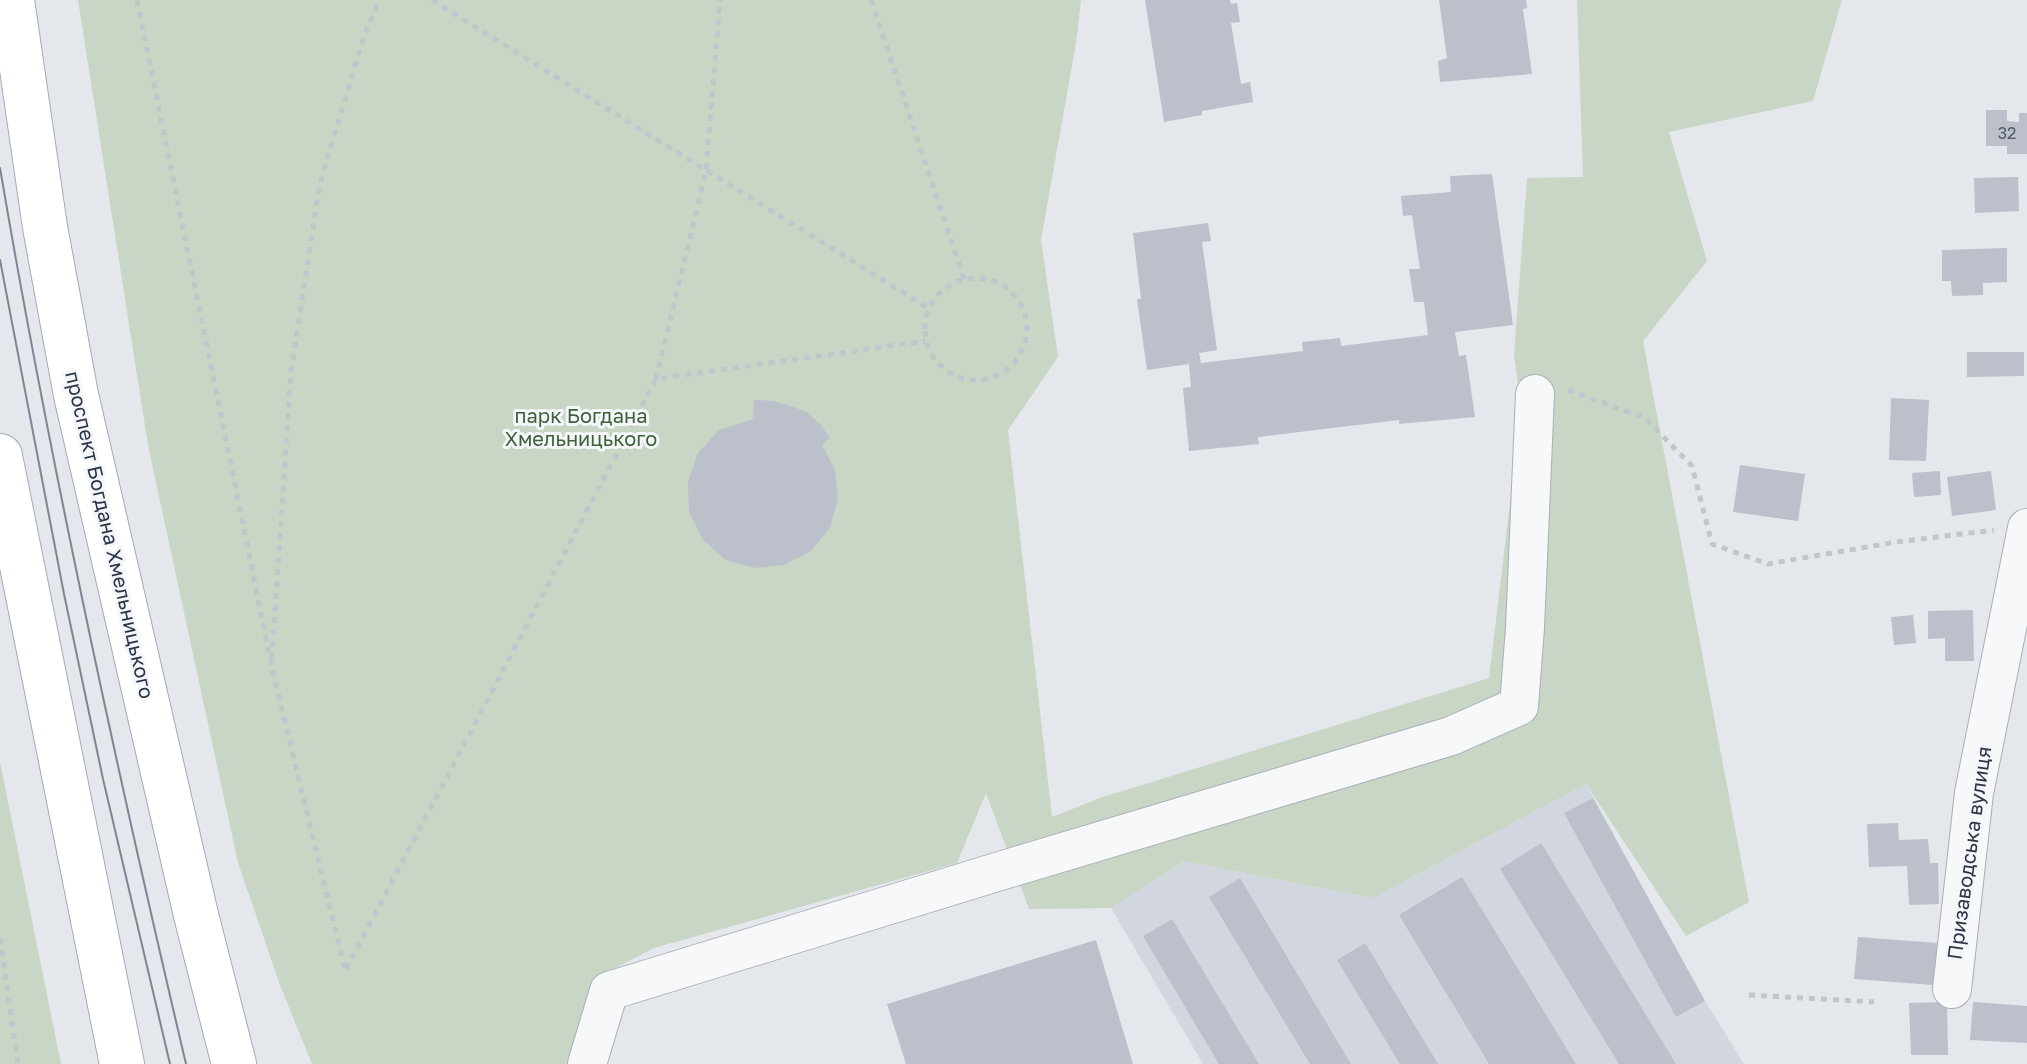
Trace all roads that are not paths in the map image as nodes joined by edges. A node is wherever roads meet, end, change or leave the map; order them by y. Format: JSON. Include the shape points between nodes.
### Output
{"nodes":[{"id":1,"x":12,"y":0,"type":"edge"},
{"id":2,"x":1552,"y":392,"type":"road end"},
{"id":3,"x":0,"y":456,"type":"edge"},
{"id":4,"x":2019,"y":550,"type":"edge"},
{"id":5,"x":1952,"y":989,"type":"dead end"},
{"id":6,"x":122,"y":1064,"type":"edge"},
{"id":7,"x":234,"y":1064,"type":"edge"},
{"id":8,"x":587,"y":1064,"type":"edge"}],
"edges":[{"from":1,"to":7,"type":"main road","name":"проспект Богдана Хмельницького","via":[[76,395]]},
{"from":2,"to":8,"type":"street","via":[[1519,706],[1451,736],[609,991]]},
{"from":3,"to":6,"type":"main road"},
{"from":4,"to":5,"type":"street","name":"Призаводська вулиця","via":[[1974,793]]}]}
